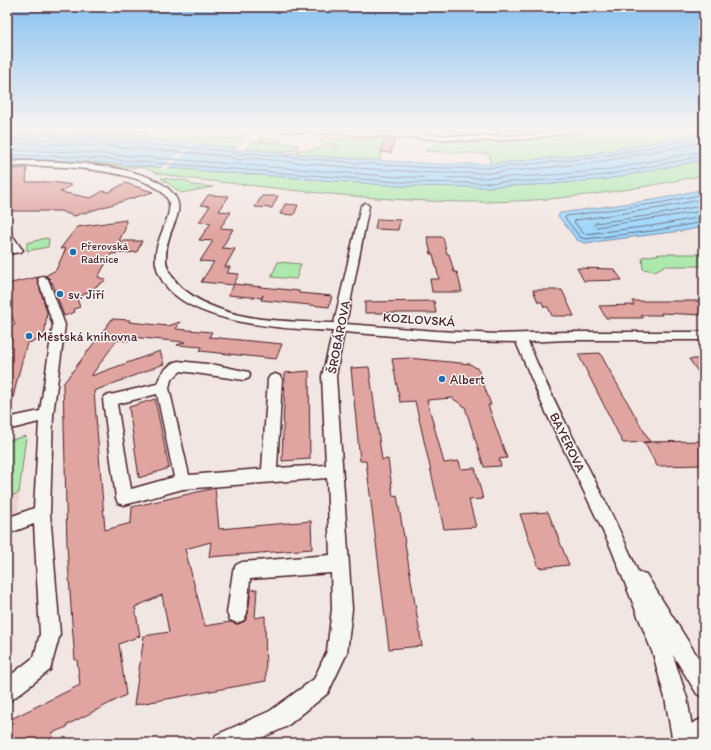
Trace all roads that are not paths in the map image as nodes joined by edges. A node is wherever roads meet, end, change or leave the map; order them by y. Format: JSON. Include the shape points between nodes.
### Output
{"nodes":[{"id":1,"x":7,"y":165,"type":"edge"},
{"id":2,"x":365,"y":206,"type":"dead end"},
{"id":3,"x":7,"y":234,"type":"edge"},
{"id":4,"x":8,"y":251,"type":"edge"},
{"id":5,"x":43,"y":279,"type":"dead end"},
{"id":6,"x":340,"y":328,"type":"junction"},
{"id":7,"x":704,"y":336,"type":"edge"},
{"id":8,"x":520,"y":338,"type":"junction"},
{"id":9,"x":244,"y":376,"type":"dead end"},
{"id":10,"x":275,"y":379,"type":"dead end"},
{"id":11,"x":162,"y":388,"type":"junction"},
{"id":12,"x":46,"y":415,"type":"junction"},
{"id":13,"x":7,"y":424,"type":"edge"},
{"id":14,"x":334,"y":471,"type":"junction"},
{"id":15,"x":270,"y":476,"type":"junction"},
{"id":16,"x":183,"y":482,"type":"junction"},
{"id":17,"x":42,"y":513,"type":"junction"},
{"id":18,"x":7,"y":526,"type":"edge"},
{"id":19,"x":618,"y":544,"type":"junction"},
{"id":20,"x":339,"y":563,"type":"junction"},
{"id":21,"x":237,"y":613,"type":"dead end"},
{"id":22,"x":704,"y":687,"type":"edge"},
{"id":23,"x":7,"y":691,"type":"edge"},
{"id":24,"x":704,"y":733,"type":"edge"},
{"id":25,"x":224,"y":743,"type":"edge"},
{"id":26,"x":684,"y":743,"type":"edge"},
{"id":27,"x":692,"y":743,"type":"edge"}],
"edges":[{"from":1,"to":6,"type":"street","name":"KOZLOVSKÁ","via":[[111,170],[148,179],[168,192],[174,204],[172,218],[162,244],[162,270],[173,286],[191,300],[218,312],[266,322]]},
{"from":2,"to":6,"type":"street","name":"ŠROBÁROVA"},
{"from":3,"to":4,"type":"street","via":[[18,250]]},
{"from":5,"to":12,"type":"street","via":[[59,325]]},
{"from":6,"to":8,"type":"street","name":"KOZLOVSKÁ"},
{"from":6,"to":14,"type":"street","name":"ŠROBÁROVA","via":[[329,376]]},
{"from":7,"to":8,"type":"street","name":"KOZLOVSKÁ"},
{"from":8,"to":19,"type":"street","name":"BAYEROVA","via":[[550,406]]},
{"from":9,"to":11,"type":"street","via":[[178,366],[165,378]]},
{"from":10,"to":15,"type":"street"},
{"from":11,"to":16,"type":"street"},
{"from":11,"to":16,"type":"street","via":[[110,400],[124,498]]},
{"from":12,"to":13,"type":"street"},
{"from":12,"to":17,"type":"street"},
{"from":14,"to":15,"type":"street"},
{"from":14,"to":20,"type":"street","name":"ŠROBÁROVA"},
{"from":15,"to":16,"type":"street"},
{"from":17,"to":18,"type":"street"},
{"from":17,"to":23,"type":"street","via":[[50,634],[43,663]]},
{"from":19,"to":22,"type":"street","name":"BAYEROVA"},
{"from":19,"to":26,"type":"street","name":"BAYEROVA","via":[[671,678]]},
{"from":20,"to":21,"type":"street","via":[[242,571]]},
{"from":20,"to":25,"type":"street","name":"ŠROBÁROVA","via":[[342,609],[337,654],[320,686],[278,719]]},
{"from":24,"to":27,"type":"main road"}]}
